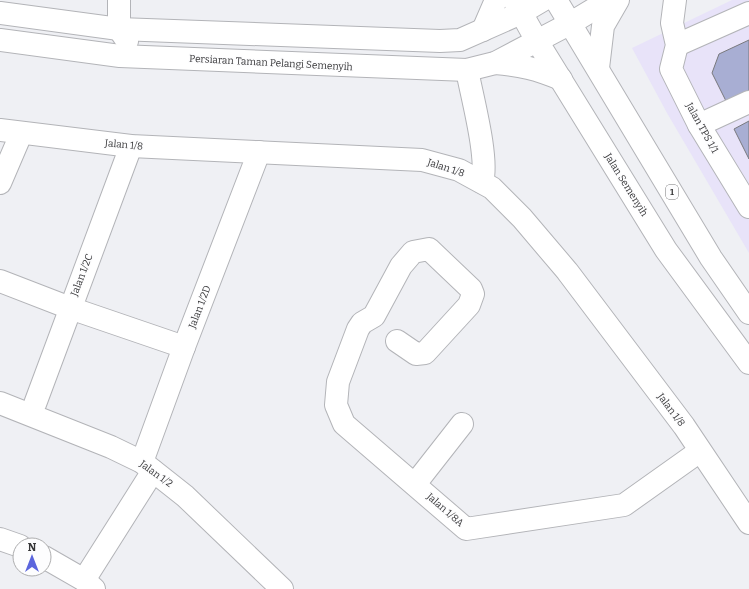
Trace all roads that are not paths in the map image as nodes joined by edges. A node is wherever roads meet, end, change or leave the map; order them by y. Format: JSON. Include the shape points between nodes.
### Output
{"nodes":[{"id":1,"x":119,"y":0,"type":"edge"},
{"id":2,"x":496,"y":0,"type":"edge"},
{"id":3,"x":543,"y":0,"type":"edge"},
{"id":4,"x":556,"y":0,"type":"edge"},
{"id":5,"x":609,"y":0,"type":"edge"},
{"id":6,"x":618,"y":0,"type":"edge"},
{"id":7,"x":675,"y":0,"type":"edge"},
{"id":8,"x":517,"y":7,"type":"edge"},
{"id":9,"x":0,"y":13,"type":"edge"},
{"id":10,"x":749,"y":13,"type":"edge"},
{"id":11,"x":571,"y":23,"type":"junction"},
{"id":12,"x":119,"y":29,"type":"junction"},
{"id":13,"x":483,"y":30,"type":"junction"},
{"id":14,"x":0,"y":40,"type":"edge"},
{"id":15,"x":537,"y":41,"type":"junction"},
{"id":16,"x":677,"y":45,"type":"junction"},
{"id":17,"x":79,"y":50,"type":"junction"},
{"id":18,"x":148,"y":57,"type":"junction"},
{"id":19,"x":495,"y":63,"type":"junction"},
{"id":20,"x":598,"y":68,"type":"junction"},
{"id":21,"x":467,"y":70,"type":"junction"},
{"id":22,"x":561,"y":79,"type":"junction"},
{"id":23,"x":749,"y":102,"type":"edge"},
{"id":24,"x":699,"y":125,"type":"junction"},
{"id":25,"x":10,"y":132,"type":"edge"},
{"id":26,"x":131,"y":146,"type":"junction"},
{"id":27,"x":259,"y":152,"type":"junction"},
{"id":28,"x":482,"y":182,"type":"junction"},
{"id":29,"x":0,"y":183,"type":"edge"},
{"id":30,"x":747,"y":201,"type":"edge"},
{"id":31,"x":0,"y":281,"type":"edge"},
{"id":32,"x":70,"y":308,"type":"junction"},
{"id":33,"x":749,"y":313,"type":"edge"},
{"id":34,"x":397,"y":341,"type":"dead end"},
{"id":35,"x":184,"y":347,"type":"junction"},
{"id":36,"x":749,"y":363,"type":"edge"},
{"id":37,"x":0,"y":403,"type":"edge"},
{"id":38,"x":35,"y":404,"type":"dead end"},
{"id":39,"x":462,"y":424,"type":"dead end"},
{"id":40,"x":700,"y":451,"type":"junction"},
{"id":41,"x":147,"y":467,"type":"junction"},
{"id":42,"x":415,"y":484,"type":"junction"},
{"id":43,"x":749,"y":523,"type":"edge"},
{"id":44,"x":0,"y":539,"type":"edge"},
{"id":45,"x":12,"y":543,"type":"edge"},
{"id":46,"x":52,"y":562,"type":"edge"},
{"id":47,"x":89,"y":584,"type":"edge"},
{"id":48,"x":273,"y":586,"type":"edge"}],
"edges":[{"from":1,"to":12,"type":"street"},
{"from":2,"to":13,"type":"street"},
{"from":3,"to":8,"type":"street"},
{"from":4,"to":11,"type":"street","number":"1"},
{"from":5,"to":11,"type":"street","name":"Persiaran Taman Pelangi Semenyih"},
{"from":6,"to":20,"type":"street","via":[[603,26]]},
{"from":7,"to":16,"type":"street","via":[[672,23]]},
{"from":8,"to":13,"type":"street"},
{"from":8,"to":15,"type":"street","name":"Jalan Semenyih"},
{"from":9,"to":12,"type":"street"},
{"from":10,"to":16,"type":"street"},
{"from":11,"to":15,"type":"street","name":"Persiaran Taman Pelangi Semenyih"},
{"from":11,"to":20,"type":"street","number":"1"},
{"from":12,"to":13,"type":"street","via":[[440,41],[460,40]]},
{"from":12,"to":17,"type":"street","via":[[113,36],[97,45]]},
{"from":12,"to":18,"type":"street","via":[[123,38],[137,52]]},
{"from":14,"to":17,"type":"street","name":"Persiaran Taman Pelangi Semenyih"},
{"from":15,"to":19,"type":"street","name":"Persiaran Taman Pelangi Semenyih"},
{"from":15,"to":22,"type":"street","name":"Jalan Semenyih"},
{"from":16,"to":24,"type":"street","name":"Jalan TPS 1/1","via":[[671,68]]},
{"from":17,"to":18,"type":"street","name":"Persiaran Taman Pelangi Semenyih"},
{"from":18,"to":21,"type":"street","name":"Persiaran Taman Pelangi Semenyih"},
{"from":19,"to":21,"type":"street","name":"Persiaran Taman Pelangi Semenyih"},
{"from":19,"to":22,"type":"street","via":[[538,69]]},
{"from":20,"to":33,"type":"street","number":"1","via":[[711,258]]},
{"from":21,"to":28,"type":"street","via":[[484,158]]},
{"from":22,"to":36,"type":"street","name":"Jalan Semenyih","via":[[666,250]]},
{"from":23,"to":24,"type":"street"},
{"from":24,"to":30,"type":"street","name":"Jalan TPS 1/1"},
{"from":25,"to":26,"type":"street","name":"Jalan 1/8"},
{"from":25,"to":29,"type":"street"},
{"from":26,"to":27,"type":"street","name":"Jalan 1/8"},
{"from":26,"to":32,"type":"street","name":"Jalan 1/2C"},
{"from":27,"to":28,"type":"street","name":"Jalan 1/8","via":[[422,160],[459,170]]},
{"from":27,"to":35,"type":"street","name":"Jalan 1/2D"},
{"from":28,"to":40,"type":"street","name":"Jalan 1/8","via":[[492,188],[522,218],[567,271]]},
{"from":31,"to":32,"type":"street"},
{"from":32,"to":35,"type":"street"},
{"from":32,"to":38,"type":"street","name":"Jalan 1/2C"},
{"from":34,"to":42,"type":"street","name":"Jalan 1/8A","via":[[416,354],[425,353],[469,305],[473,294],[471,289],[429,249],[413,252],[401,266],[374,316],[362,323],[358,329],[338,382],[336,405],[344,424]]},
{"from":35,"to":41,"type":"street","name":"Jalan 1/2D"},
{"from":37,"to":41,"type":"street","name":"Jalan 1/2","via":[[111,447]]},
{"from":39,"to":42,"type":"street"},
{"from":40,"to":42,"type":"street","name":"Jalan 1/8A","via":[[624,505],[466,529]]},
{"from":40,"to":43,"type":"street","name":"Jalan 1/8"},
{"from":41,"to":47,"type":"street","name":"Jalan 1/2D"},
{"from":41,"to":48,"type":"street","name":"Jalan 1/2","via":[[185,496]]},
{"from":44,"to":45,"type":"street"},
{"from":46,"to":47,"type":"street"}]}
